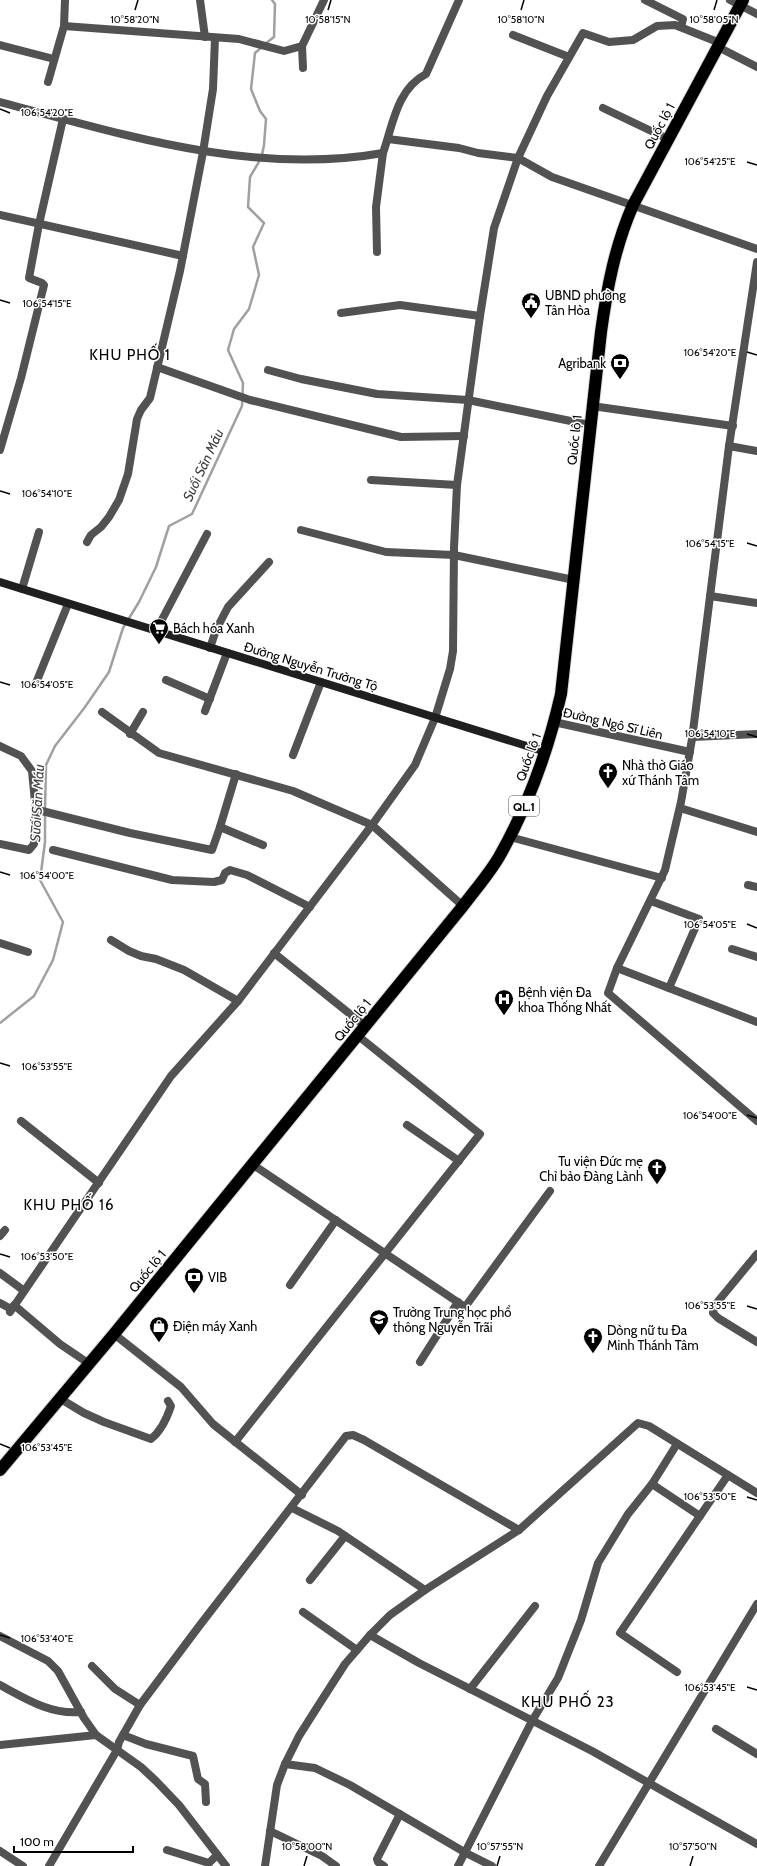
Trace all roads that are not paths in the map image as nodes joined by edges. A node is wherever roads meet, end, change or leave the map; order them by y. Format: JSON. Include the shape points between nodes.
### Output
{"nodes":[{"id":1,"x":65,"y":0,"type":"edge"},
{"id":2,"x":200,"y":0,"type":"edge"},
{"id":3,"x":324,"y":0,"type":"edge"},
{"id":4,"x":459,"y":0,"type":"edge"},
{"id":5,"x":645,"y":0,"type":"edge"},
{"id":6,"x":738,"y":2,"type":"edge"},
{"id":7,"x":757,"y":14,"type":"edge"},
{"id":8,"x":64,"y":26,"type":"junction"},
{"id":9,"x":680,"y":27,"type":"junction"},
{"id":10,"x":513,"y":35,"type":"dead end"},
{"id":11,"x":205,"y":37,"type":"junction"},
{"id":12,"x":214,"y":38,"type":"junction"},
{"id":13,"x":0,"y":45,"type":"edge"},
{"id":14,"x":719,"y":45,"type":"junction"},
{"id":15,"x":302,"y":46,"type":"junction"},
{"id":16,"x":569,"y":57,"type":"junction"},
{"id":17,"x":54,"y":59,"type":"junction"},
{"id":18,"x":757,"y":67,"type":"edge"},
{"id":19,"x":303,"y":68,"type":"dead end"},
{"id":20,"x":48,"y":82,"type":"dead end"},
{"id":21,"x":0,"y":102,"type":"edge"},
{"id":22,"x":603,"y":108,"type":"dead end"},
{"id":23,"x":63,"y":119,"type":"junction"},
{"id":24,"x":388,"y":139,"type":"junction"},
{"id":25,"x":668,"y":139,"type":"junction"},
{"id":26,"x":203,"y":152,"type":"junction"},
{"id":27,"x":383,"y":153,"type":"junction"},
{"id":28,"x":518,"y":158,"type":"junction"},
{"id":29,"x":633,"y":205,"type":"junction"},
{"id":30,"x":0,"y":214,"type":"edge"},
{"id":31,"x":39,"y":224,"type":"junction"},
{"id":32,"x":757,"y":249,"type":"edge"},
{"id":33,"x":377,"y":252,"type":"dead end"},
{"id":34,"x":182,"y":256,"type":"junction"},
{"id":35,"x":757,"y":262,"type":"edge"},
{"id":36,"x":341,"y":313,"type":"dead end"},
{"id":37,"x":480,"y":316,"type":"junction"},
{"id":38,"x":158,"y":367,"type":"junction"},
{"id":39,"x":268,"y":370,"type":"dead end"},
{"id":40,"x":468,"y":400,"type":"junction"},
{"id":41,"x":592,"y":406,"type":"junction"},
{"id":42,"x":590,"y":425,"type":"junction"},
{"id":43,"x":733,"y":426,"type":"junction"},
{"id":44,"x":464,"y":436,"type":"junction"},
{"id":45,"x":729,"y":446,"type":"junction"},
{"id":46,"x":0,"y":450,"type":"edge"},
{"id":47,"x":757,"y":451,"type":"edge"},
{"id":48,"x":371,"y":480,"type":"dead end"},
{"id":49,"x":457,"y":486,"type":"junction"},
{"id":50,"x":301,"y":530,"type":"dead end"},
{"id":51,"x":40,"y":532,"type":"dead end"},
{"id":52,"x":207,"y":534,"type":"dead end"},
{"id":53,"x":87,"y":542,"type":"dead end"},
{"id":54,"x":454,"y":555,"type":"junction"},
{"id":55,"x":269,"y":562,"type":"dead end"},
{"id":56,"x":574,"y":580,"type":"junction"},
{"id":57,"x":0,"y":582,"type":"edge"},
{"id":58,"x":22,"y":589,"type":"junction"},
{"id":59,"x":710,"y":596,"type":"junction"},
{"id":60,"x":757,"y":603,"type":"edge"},
{"id":61,"x":68,"y":604,"type":"junction"},
{"id":62,"x":156,"y":631,"type":"junction"},
{"id":63,"x":210,"y":648,"type":"junction"},
{"id":64,"x":227,"y":653,"type":"junction"},
{"id":65,"x":166,"y":680,"type":"dead end"},
{"id":66,"x":321,"y":682,"type":"junction"},
{"id":67,"x":36,"y":683,"type":"dead end"},
{"id":68,"x":210,"y":699,"type":"junction"},
{"id":69,"x":205,"y":711,"type":"dead end"},
{"id":70,"x":102,"y":712,"type":"dead end"},
{"id":71,"x":143,"y":712,"type":"dead end"},
{"id":72,"x":435,"y":718,"type":"junction"},
{"id":73,"x":554,"y":722,"type":"junction"},
{"id":74,"x":130,"y":734,"type":"junction"},
{"id":75,"x":757,"y":734,"type":"edge"},
{"id":76,"x":693,"y":737,"type":"junction"},
{"id":77,"x":0,"y":746,"type":"edge"},
{"id":78,"x":546,"y":752,"type":"junction"},
{"id":79,"x":690,"y":752,"type":"junction"},
{"id":80,"x":293,"y":755,"type":"dead end"},
{"id":81,"x":236,"y":774,"type":"junction"},
{"id":82,"x":680,"y":808,"type":"junction"},
{"id":83,"x":39,"y":812,"type":"junction"},
{"id":84,"x":372,"y":825,"type":"junction"},
{"id":85,"x":220,"y":828,"type":"junction"},
{"id":86,"x":757,"y":832,"type":"edge"},
{"id":87,"x":510,"y":837,"type":"junction"},
{"id":88,"x":0,"y":844,"type":"edge"},
{"id":89,"x":263,"y":845,"type":"dead end"},
{"id":90,"x":54,"y":850,"type":"dead end"},
{"id":91,"x":662,"y":878,"type":"junction"},
{"id":92,"x":748,"y":885,"type":"dead end"},
{"id":93,"x":757,"y":887,"type":"edge"},
{"id":94,"x":651,"y":901,"type":"junction"},
{"id":95,"x":463,"y":906,"type":"junction"},
{"id":96,"x":310,"y":907,"type":"junction"},
{"id":97,"x":111,"y":940,"type":"dead end"},
{"id":98,"x":0,"y":943,"type":"edge"},
{"id":99,"x":732,"y":949,"type":"dead end"},
{"id":100,"x":28,"y":952,"type":"dead end"},
{"id":101,"x":274,"y":953,"type":"junction"},
{"id":102,"x":757,"y":957,"type":"edge"},
{"id":103,"x":617,"y":968,"type":"junction"},
{"id":104,"x":670,"y":988,"type":"junction"},
{"id":105,"x":238,"y":1000,"type":"junction"},
{"id":106,"x":757,"y":1022,"type":"edge"},
{"id":107,"x":361,"y":1031,"type":"junction"},
{"id":108,"x":21,"y":1121,"type":"dead end"},
{"id":109,"x":757,"y":1122,"type":"edge"},
{"id":110,"x":407,"y":1125,"type":"dead end"},
{"id":111,"x":459,"y":1161,"type":"junction"},
{"id":112,"x":252,"y":1164,"type":"junction"},
{"id":113,"x":99,"y":1183,"type":"junction"},
{"id":114,"x":550,"y":1191,"type":"dead end"},
{"id":115,"x":336,"y":1220,"type":"junction"},
{"id":116,"x":386,"y":1254,"type":"junction"},
{"id":117,"x":757,"y":1254,"type":"edge"},
{"id":118,"x":0,"y":1273,"type":"edge"},
{"id":119,"x":290,"y":1285,"type":"dead end"},
{"id":120,"x":23,"y":1290,"type":"junction"},
{"id":121,"x":458,"y":1302,"type":"junction"},
{"id":122,"x":0,"y":1303,"type":"edge"},
{"id":123,"x":12,"y":1308,"type":"junction"},
{"id":124,"x":114,"y":1334,"type":"junction"},
{"id":125,"x":757,"y":1342,"type":"edge"},
{"id":126,"x":420,"y":1362,"type":"dead end"},
{"id":127,"x":88,"y":1364,"type":"junction"},
{"id":128,"x":59,"y":1398,"type":"junction"},
{"id":129,"x":168,"y":1401,"type":"dead end"},
{"id":130,"x":235,"y":1442,"type":"junction"},
{"id":131,"x":677,"y":1444,"type":"junction"},
{"id":132,"x":0,"y":1470,"type":"edge"},
{"id":133,"x":728,"y":1475,"type":"junction"},
{"id":134,"x":652,"y":1484,"type":"junction"},
{"id":135,"x":757,"y":1493,"type":"edge"},
{"id":136,"x":302,"y":1495,"type":"junction"},
{"id":137,"x":292,"y":1508,"type":"junction"},
{"id":138,"x":700,"y":1516,"type":"junction"},
{"id":139,"x":519,"y":1530,"type":"junction"},
{"id":140,"x":345,"y":1536,"type":"junction"},
{"id":141,"x":310,"y":1580,"type":"dead end"},
{"id":142,"x":425,"y":1590,"type":"junction"},
{"id":143,"x":757,"y":1604,"type":"edge"},
{"id":144,"x":535,"y":1606,"type":"dead end"},
{"id":145,"x":303,"y":1612,"type":"dead end"},
{"id":146,"x":370,"y":1634,"type":"junction"},
{"id":147,"x":0,"y":1636,"type":"edge"},
{"id":148,"x":357,"y":1650,"type":"junction"},
{"id":149,"x":92,"y":1666,"type":"dead end"},
{"id":150,"x":677,"y":1672,"type":"dead end"},
{"id":151,"x":0,"y":1685,"type":"edge"},
{"id":152,"x":470,"y":1689,"type":"junction"},
{"id":153,"x":140,"y":1706,"type":"junction"},
{"id":154,"x":81,"y":1712,"type":"junction"},
{"id":155,"x":532,"y":1721,"type":"junction"},
{"id":156,"x":716,"y":1729,"type":"dead end"},
{"id":157,"x":96,"y":1735,"type":"junction"},
{"id":158,"x":123,"y":1735,"type":"junction"},
{"id":159,"x":0,"y":1745,"type":"edge"},
{"id":160,"x":117,"y":1750,"type":"junction"},
{"id":161,"x":757,"y":1754,"type":"edge"},
{"id":162,"x":285,"y":1764,"type":"junction"},
{"id":163,"x":649,"y":1783,"type":"junction"},
{"id":164,"x":206,"y":1802,"type":"dead end"},
{"id":165,"x":400,"y":1814,"type":"junction"},
{"id":166,"x":270,"y":1831,"type":"junction"},
{"id":167,"x":757,"y":1844,"type":"edge"},
{"id":168,"x":166,"y":1850,"type":"dead end"},
{"id":169,"x":0,"y":1851,"type":"edge"},
{"id":170,"x":466,"y":1853,"type":"junction"},
{"id":171,"x":217,"y":1855,"type":"junction"},
{"id":172,"x":23,"y":1866,"type":"edge"},
{"id":173,"x":49,"y":1866,"type":"edge"},
{"id":174,"x":226,"y":1866,"type":"edge"},
{"id":175,"x":265,"y":1866,"type":"edge"},
{"id":176,"x":336,"y":1866,"type":"edge"},
{"id":177,"x":384,"y":1866,"type":"edge"},
{"id":178,"x":458,"y":1866,"type":"edge"},
{"id":179,"x":492,"y":1866,"type":"edge"},
{"id":180,"x":599,"y":1866,"type":"edge"}],
"edges":[{"from":1,"to":8,"type":"street"},
{"from":2,"to":11,"type":"street"},
{"from":3,"to":15,"type":"street"},
{"from":4,"to":24,"type":"street","via":[[426,74],[407,88],[395,114]]},
{"from":5,"to":9,"type":"street","via":[[683,19]]},
{"from":6,"to":7,"type":"street"},
{"from":6,"to":14,"type":"highway","name":"Quốc lộ 1","number":"QL.1"},
{"from":8,"to":11,"type":"street"},
{"from":8,"to":17,"type":"street"},
{"from":9,"to":14,"type":"street"},
{"from":9,"to":16,"type":"street","via":[[657,26],[633,40],[609,42],[583,33]]},
{"from":10,"to":16,"type":"street"},
{"from":11,"to":12,"type":"street"},
{"from":12,"to":15,"type":"street","via":[[239,39],[284,51]]},
{"from":12,"to":26,"type":"street","via":[[213,89]]},
{"from":13,"to":17,"type":"street"},
{"from":14,"to":18,"type":"street"},
{"from":14,"to":25,"type":"highway","name":"Quốc lộ 1","number":"QL.1"},
{"from":15,"to":19,"type":"street"},
{"from":16,"to":28,"type":"street","via":[[547,96]]},
{"from":17,"to":20,"type":"street"},
{"from":21,"to":23,"type":"street"},
{"from":22,"to":25,"type":"street"},
{"from":23,"to":26,"type":"street"},
{"from":23,"to":31,"type":"street"},
{"from":24,"to":27,"type":"street"},
{"from":24,"to":28,"type":"street"},
{"from":25,"to":29,"type":"highway","name":"Quốc lộ 1","number":"QL.1"},
{"from":26,"to":27,"type":"street","via":[[316,161]]},
{"from":26,"to":34,"type":"street"},
{"from":27,"to":33,"type":"street","via":[[376,206]]},
{"from":28,"to":29,"type":"street","via":[[552,177]]},
{"from":28,"to":37,"type":"street","via":[[494,228]]},
{"from":29,"to":32,"type":"street"},
{"from":29,"to":41,"type":"highway","name":"Quốc lộ 1","number":"QL.1","via":[[622,229],[608,285]]},
{"from":30,"to":31,"type":"street"},
{"from":31,"to":34,"type":"street"},
{"from":31,"to":46,"type":"street","via":[[28,278],[44,285]]},
{"from":34,"to":38,"type":"street"},
{"from":35,"to":43,"type":"street"},
{"from":36,"to":37,"type":"street","via":[[400,305]]},
{"from":37,"to":40,"type":"street"},
{"from":38,"to":44,"type":"street","via":[[250,400],[402,437]]},
{"from":38,"to":53,"type":"street","via":[[150,398],[138,419],[124,488],[109,517]]},
{"from":39,"to":40,"type":"street","via":[[377,394]]},
{"from":40,"to":42,"type":"street"},
{"from":40,"to":44,"type":"street"},
{"from":41,"to":42,"type":"highway","name":"Quốc lộ 1","number":"QL.1"},
{"from":41,"to":43,"type":"street"},
{"from":42,"to":56,"type":"highway","name":"Quốc lộ 1","number":"QL.1"},
{"from":43,"to":45,"type":"street"},
{"from":44,"to":49,"type":"street"},
{"from":45,"to":47,"type":"street"},
{"from":45,"to":59,"type":"street"},
{"from":48,"to":49,"type":"street"},
{"from":49,"to":54,"type":"street"},
{"from":50,"to":54,"type":"street","via":[[386,552]]},
{"from":51,"to":58,"type":"street"},
{"from":52,"to":62,"type":"street"},
{"from":54,"to":56,"type":"street"},
{"from":54,"to":72,"type":"street","via":[[453,650]]},
{"from":55,"to":63,"type":"street","via":[[228,607]]},
{"from":56,"to":73,"type":"highway","name":"Quốc lộ 1","number":"QL.1","via":[[561,694]]},
{"from":57,"to":58,"type":"main road","name":"Đường Nguyễn Trường Tộ"},
{"from":58,"to":61,"type":"main road","name":"Đường Nguyễn Trường Tộ"},
{"from":59,"to":60,"type":"street"},
{"from":59,"to":76,"type":"street"},
{"from":61,"to":62,"type":"main road","name":"Đường Nguyễn Trường Tộ"},
{"from":61,"to":67,"type":"street"},
{"from":62,"to":63,"type":"main road","name":"Đường Nguyễn Trường Tộ"},
{"from":63,"to":64,"type":"main road","name":"Đường Nguyễn Trường Tộ"},
{"from":64,"to":66,"type":"main road","name":"Đường Nguyễn Trường Tộ"},
{"from":64,"to":68,"type":"street"},
{"from":65,"to":68,"type":"street"},
{"from":66,"to":72,"type":"main road","name":"Đường Nguyễn Trường Tộ"},
{"from":66,"to":80,"type":"street"},
{"from":68,"to":69,"type":"street"},
{"from":70,"to":74,"type":"street"},
{"from":71,"to":74,"type":"street"},
{"from":72,"to":78,"type":"main road","name":"Đường Nguyễn Trường Tộ"},
{"from":72,"to":84,"type":"street","via":[[415,765]]},
{"from":73,"to":78,"type":"highway","name":"Quốc lộ 1","number":"QL.1"},
{"from":73,"to":79,"type":"street","name":"Đường Ngô Sĩ Liên"},
{"from":74,"to":81,"type":"street","via":[[159,753]]},
{"from":75,"to":76,"type":"street"},
{"from":76,"to":79,"type":"street"},
{"from":77,"to":83,"type":"street","via":[[21,756],[32,771]]},
{"from":78,"to":87,"type":"highway","name":"Quốc lộ 1","number":"QL.1"},
{"from":79,"to":82,"type":"street"},
{"from":81,"to":84,"type":"street","via":[[293,791]]},
{"from":81,"to":85,"type":"street"},
{"from":82,"to":86,"type":"street"},
{"from":82,"to":91,"type":"street"},
{"from":83,"to":85,"type":"street","via":[[212,850]]},
{"from":83,"to":88,"type":"street","via":[[34,844],[29,850]]},
{"from":84,"to":95,"type":"street"},
{"from":84,"to":96,"type":"street"},
{"from":85,"to":89,"type":"street"},
{"from":87,"to":91,"type":"street"},
{"from":87,"to":95,"type":"highway","name":"Quốc lộ 1","number":"QL.1"},
{"from":90,"to":96,"type":"street","via":[[172,880],[214,882],[222,880],[225,873],[230,870],[247,875]]},
{"from":91,"to":94,"type":"street"},
{"from":92,"to":93,"type":"street"},
{"from":94,"to":103,"type":"street"},
{"from":94,"to":104,"type":"street","via":[[699,919]]},
{"from":95,"to":107,"type":"highway","name":"Quốc lộ 1","number":"QL.1"},
{"from":96,"to":101,"type":"street"},
{"from":97,"to":105,"type":"street","via":[[141,956],[184,970]]},
{"from":98,"to":100,"type":"street"},
{"from":99,"to":102,"type":"street"},
{"from":101,"to":105,"type":"street"},
{"from":101,"to":107,"type":"street"},
{"from":103,"to":104,"type":"street"},
{"from":103,"to":109,"type":"street","via":[[608,993]]},
{"from":104,"to":106,"type":"street"},
{"from":105,"to":113,"type":"street","via":[[171,1076]]},
{"from":107,"to":111,"type":"street","via":[[480,1134]]},
{"from":107,"to":112,"type":"highway","name":"Quốc lộ 1","number":"QL.1"},
{"from":108,"to":113,"type":"street"},
{"from":110,"to":111,"type":"street"},
{"from":111,"to":116,"type":"street"},
{"from":112,"to":115,"type":"street"},
{"from":112,"to":124,"type":"highway","name":"Quốc lộ 1","number":"QL.1"},
{"from":113,"to":120,"type":"street"},
{"from":114,"to":121,"type":"street","via":[[466,1307]]},
{"from":115,"to":116,"type":"street"},
{"from":115,"to":119,"type":"street"},
{"from":116,"to":121,"type":"street"},
{"from":116,"to":130,"type":"street"},
{"from":117,"to":125,"type":"street","via":[[715,1305],[713,1313]]},
{"from":118,"to":120,"type":"street"},
{"from":120,"to":123,"type":"street"},
{"from":121,"to":126,"type":"street"},
{"from":122,"to":123,"type":"street"},
{"from":123,"to":127,"type":"street"},
{"from":124,"to":127,"type":"highway","name":"Quốc lộ 1","number":"QL.1"},
{"from":124,"to":130,"type":"street","via":[[181,1387],[213,1424]]},
{"from":127,"to":128,"type":"highway","name":"Quốc lộ 1","number":"QL.1"},
{"from":128,"to":129,"type":"street","via":[[104,1422],[151,1439],[168,1415],[171,1406]]},
{"from":128,"to":132,"type":"highway","name":"Quốc lộ 1","number":"QL.1"},
{"from":130,"to":136,"type":"street"},
{"from":131,"to":133,"type":"street"},
{"from":131,"to":134,"type":"street"},
{"from":131,"to":139,"type":"street","via":[[649,1426],[638,1423]]},
{"from":133,"to":135,"type":"street"},
{"from":133,"to":138,"type":"street"},
{"from":134,"to":138,"type":"street"},
{"from":134,"to":155,"type":"street","via":[[628,1514],[598,1563],[581,1620],[558,1678]]},
{"from":136,"to":137,"type":"street"},
{"from":136,"to":139,"type":"street","via":[[346,1436],[353,1435]]},
{"from":137,"to":140,"type":"street"},
{"from":137,"to":153,"type":"street"},
{"from":138,"to":150,"type":"street","via":[[620,1633]]},
{"from":139,"to":142,"type":"street"},
{"from":140,"to":141,"type":"street"},
{"from":140,"to":142,"type":"street"},
{"from":142,"to":146,"type":"street","via":[[390,1615]]},
{"from":143,"to":163,"type":"street"},
{"from":144,"to":152,"type":"street"},
{"from":145,"to":148,"type":"street"},
{"from":146,"to":148,"type":"street"},
{"from":146,"to":152,"type":"street"},
{"from":147,"to":154,"type":"street","via":[[48,1661],[58,1670]]},
{"from":148,"to":162,"type":"street","via":[[299,1736]]},
{"from":149,"to":153,"type":"street","via":[[115,1689]]},
{"from":151,"to":154,"type":"street","via":[[53,1711]]},
{"from":152,"to":155,"type":"street"},
{"from":153,"to":158,"type":"street"},
{"from":154,"to":157,"type":"street"},
{"from":155,"to":163,"type":"street"},
{"from":155,"to":170,"type":"street"},
{"from":156,"to":161,"type":"street"},
{"from":157,"to":159,"type":"street"},
{"from":157,"to":160,"type":"street"},
{"from":158,"to":160,"type":"street"},
{"from":158,"to":164,"type":"street","via":[[146,1744],[193,1756],[198,1779],[205,1784]]},
{"from":160,"to":171,"type":"street","via":[[142,1767],[179,1805]]},
{"from":160,"to":173,"type":"street"},
{"from":162,"to":165,"type":"street","via":[[315,1768]]},
{"from":162,"to":166,"type":"street","via":[[277,1785]]},
{"from":163,"to":167,"type":"street"},
{"from":163,"to":180,"type":"street"},
{"from":165,"to":170,"type":"street"},
{"from":165,"to":177,"type":"street","via":[[377,1859]]},
{"from":166,"to":175,"type":"street"},
{"from":166,"to":176,"type":"street","via":[[322,1856]]},
{"from":168,"to":171,"type":"street","via":[[204,1862],[212,1862]]},
{"from":169,"to":172,"type":"street"},
{"from":170,"to":178,"type":"street"},
{"from":170,"to":179,"type":"street"},
{"from":171,"to":174,"type":"street"}]}
